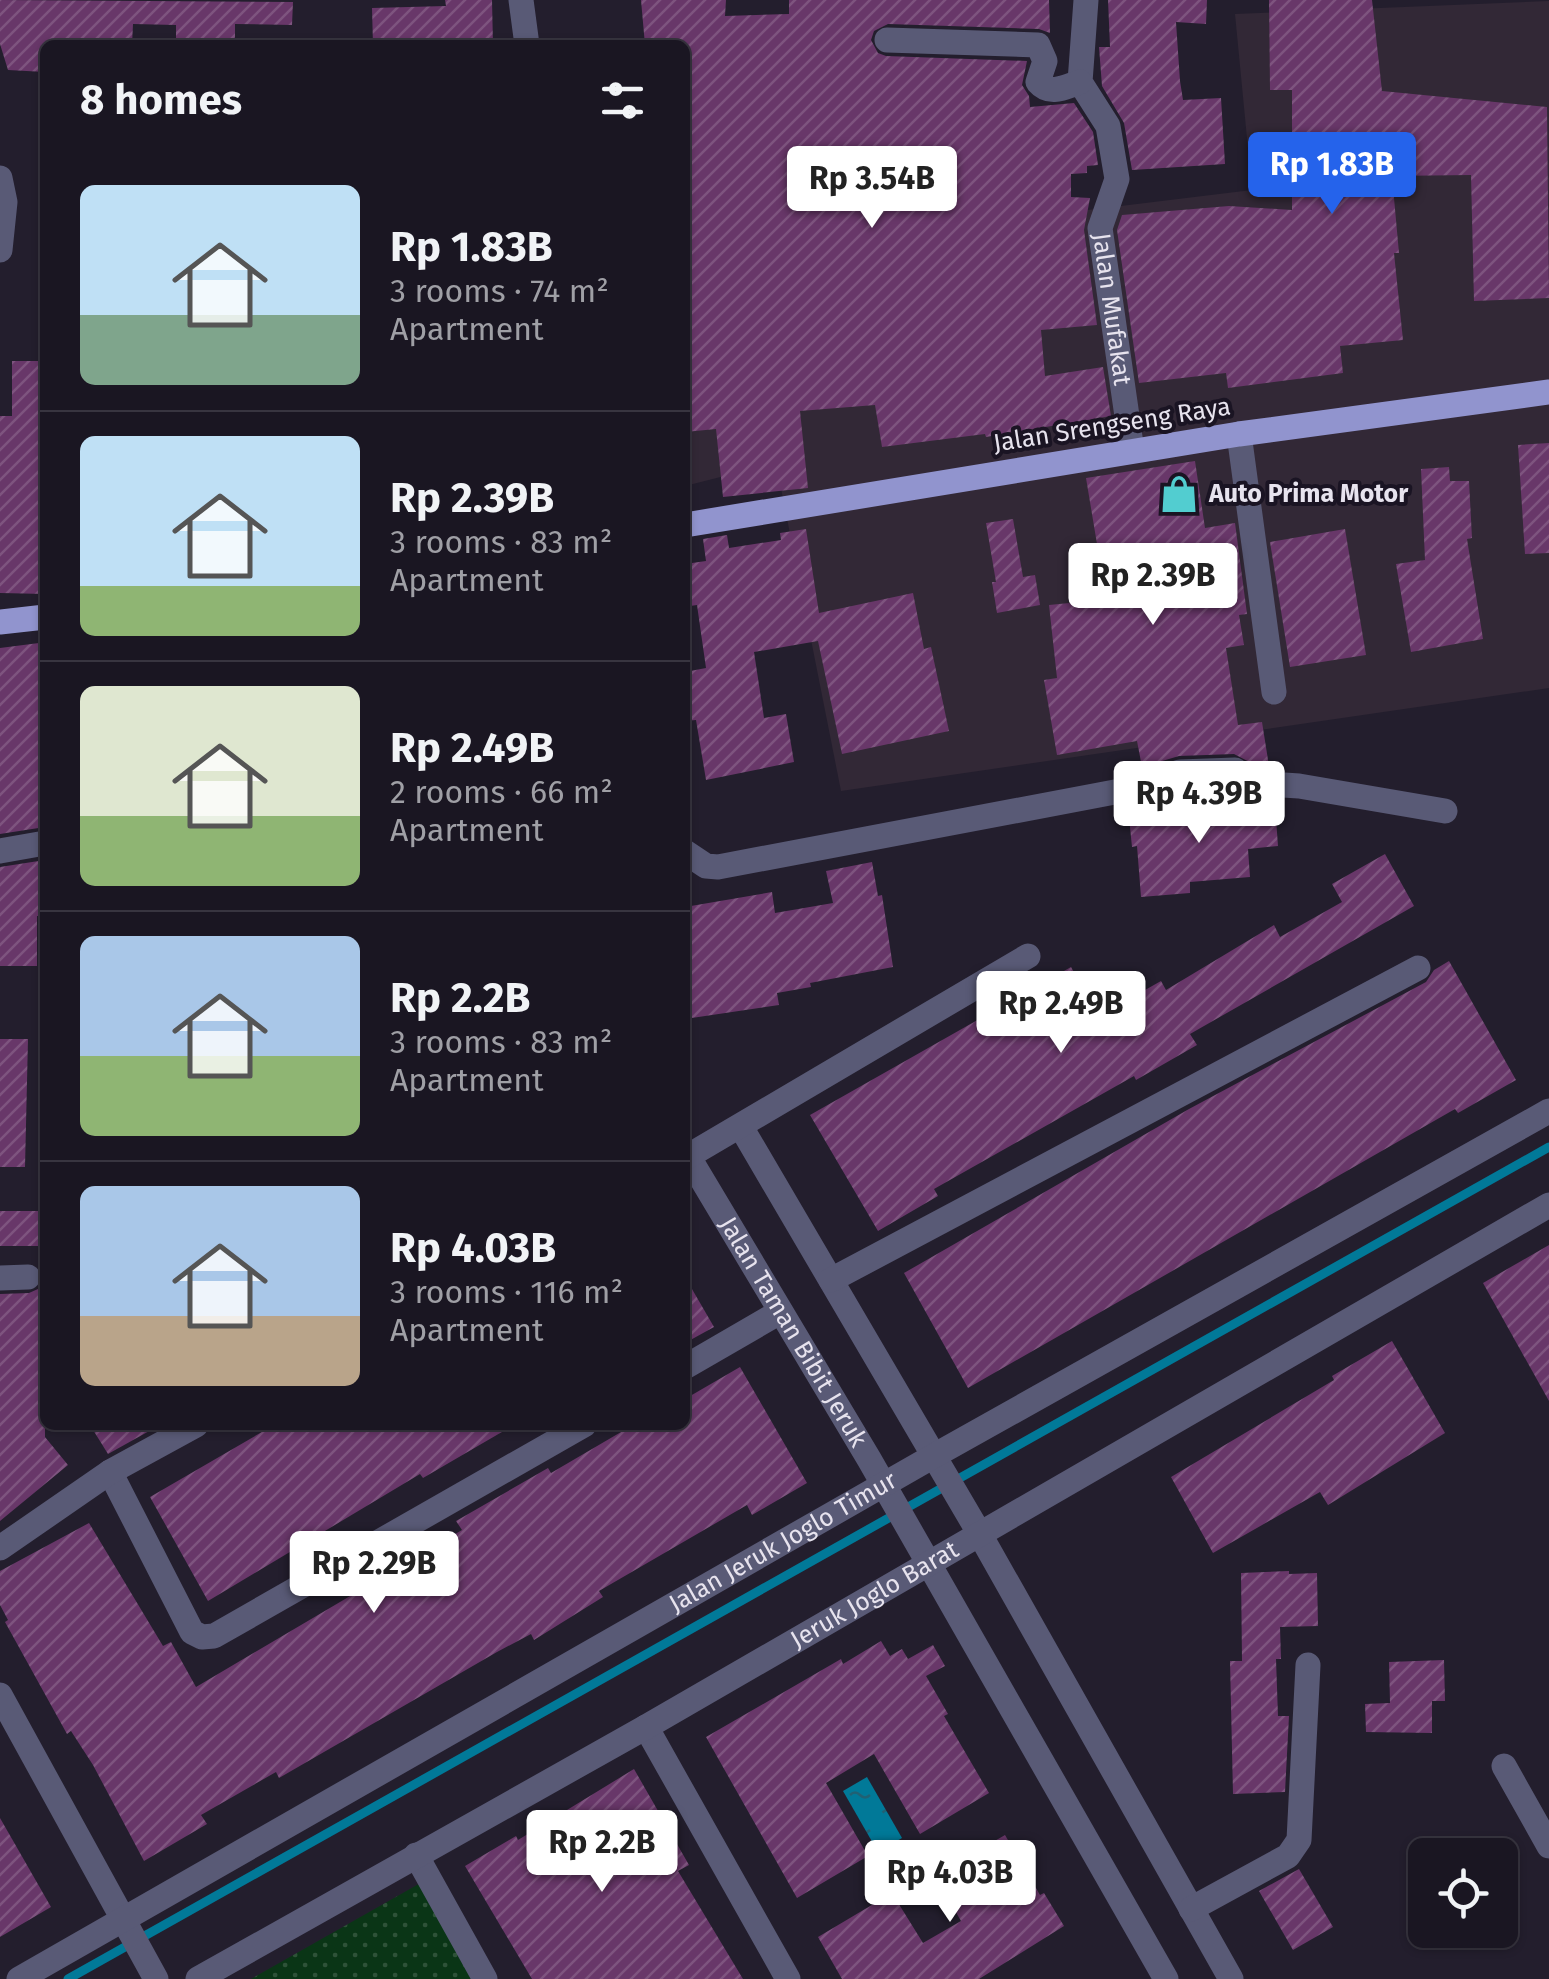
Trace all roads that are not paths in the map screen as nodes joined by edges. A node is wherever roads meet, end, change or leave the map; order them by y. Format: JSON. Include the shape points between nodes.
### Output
{"nodes":[{"id":1,"x":521,"y":0,"type":"edge"},
{"id":2,"x":1086,"y":0,"type":"edge"},
{"id":3,"x":526,"y":40,"type":"edge"},
{"id":4,"x":887,"y":40,"type":"dead end"},
{"id":5,"x":1080,"y":82,"type":"junction"},
{"id":6,"x":0,"y":178,"type":"edge"},
{"id":7,"x":0,"y":250,"type":"edge"},
{"id":8,"x":1549,"y":392,"type":"edge"},
{"id":9,"x":1240,"y":434,"type":"junction"},
{"id":10,"x":1132,"y":451,"type":"junction"},
{"id":11,"x":690,"y":524,"type":"edge"},
{"id":12,"x":40,"y":618,"type":"edge"},
{"id":13,"x":0,"y":622,"type":"edge"},
{"id":14,"x":1274,"y":692,"type":"dead end"},
{"id":15,"x":1445,"y":811,"type":"dead end"},
{"id":16,"x":40,"y":843,"type":"edge"},
{"id":17,"x":0,"y":851,"type":"edge"},
{"id":18,"x":690,"y":855,"type":"edge"},
{"id":19,"x":1028,"y":956,"type":"dead end"},
{"id":20,"x":1418,"y":968,"type":"dead end"},
{"id":21,"x":1549,"y":1111,"type":"edge"},
{"id":22,"x":741,"y":1126,"type":"junction"},
{"id":23,"x":690,"y":1155,"type":"edge"},
{"id":24,"x":690,"y":1162,"type":"edge"},
{"id":25,"x":1549,"y":1205,"type":"edge"},
{"id":26,"x":0,"y":1278,"type":"edge"},
{"id":27,"x":28,"y":1278,"type":"dead end"},
{"id":28,"x":831,"y":1280,"type":"junction"},
{"id":29,"x":780,"y":1312,"type":"junction"},
{"id":30,"x":690,"y":1364,"type":"edge"},
{"id":31,"x":187,"y":1430,"type":"edge"},
{"id":32,"x":575,"y":1430,"type":"edge"},
{"id":33,"x":934,"y":1456,"type":"junction"},
{"id":34,"x":110,"y":1472,"type":"junction"},
{"id":35,"x":884,"y":1487,"type":"junction"},
{"id":36,"x":979,"y":1533,"type":"junction"},
{"id":37,"x":1,"y":1544,"type":"edge"},
{"id":38,"x":928,"y":1562,"type":"junction"},
{"id":39,"x":1308,"y":1665,"type":"dead end"},
{"id":40,"x":0,"y":1695,"type":"edge"},
{"id":41,"x":646,"y":1727,"type":"junction"},
{"id":42,"x":1504,"y":1766,"type":"dead end"},
{"id":43,"x":1549,"y":1846,"type":"edge"},
{"id":44,"x":416,"y":1855,"type":"junction"},
{"id":45,"x":1191,"y":1909,"type":"junction"},
{"id":46,"x":129,"y":1928,"type":"junction"},
{"id":47,"x":19,"y":1979,"type":"edge"},
{"id":48,"x":156,"y":1979,"type":"edge"},
{"id":49,"x":198,"y":1979,"type":"edge"},
{"id":50,"x":485,"y":1979,"type":"edge"},
{"id":51,"x":788,"y":1979,"type":"edge"},
{"id":52,"x":1166,"y":1979,"type":"edge"},
{"id":53,"x":1230,"y":1979,"type":"edge"}],
"edges":[{"from":1,"to":3,"type":"street"},
{"from":2,"to":5,"type":"street"},
{"from":4,"to":5,"type":"street","via":[[1038,45],[1044,89]]},
{"from":5,"to":10,"type":"street","name":"Jalan Mufakat","via":[[1108,126],[1118,180],[1100,228]]},
{"from":6,"to":7,"type":"street"},
{"from":8,"to":9,"type":"main road","name":"Jalan Srengseng Raya"},
{"from":9,"to":10,"type":"main road","name":"Jalan Srengseng Raya"},
{"from":9,"to":14,"type":"street"},
{"from":10,"to":11,"type":"main road","name":"Jalan Srengseng Raya"},
{"from":12,"to":13,"type":"main road"},
{"from":15,"to":18,"type":"street","via":[[1253,783],[1235,770],[1180,772],[1120,791],[718,868]]},
{"from":16,"to":17,"type":"street"},
{"from":19,"to":22,"type":"street"},
{"from":20,"to":28,"type":"street"},
{"from":21,"to":33,"type":"street","name":"Jalan Jeruk Joglo Timur"},
{"from":22,"to":23,"type":"street"},
{"from":22,"to":28,"type":"street"},
{"from":24,"to":29,"type":"street","name":"Jalan Taman Bibit Jeruk"},
{"from":25,"to":36,"type":"street","name":"Jeruk Joglo Barat"},
{"from":26,"to":27,"type":"street"},
{"from":28,"to":33,"type":"street"},
{"from":29,"to":30,"type":"street"},
{"from":29,"to":35,"type":"street","name":"Jalan Taman Bibit Jeruk"},
{"from":31,"to":34,"type":"street"},
{"from":32,"to":34,"type":"street","via":[[214,1636],[192,1632]]},
{"from":33,"to":35,"type":"street","name":"Jalan Jeruk Joglo Timur"},
{"from":33,"to":36,"type":"street"},
{"from":34,"to":37,"type":"street"},
{"from":35,"to":38,"type":"street","name":"Jalan Taman Bibit Jeruk"},
{"from":35,"to":46,"type":"street","name":"Jalan Jeruk Joglo Timur"},
{"from":36,"to":38,"type":"street","name":"Jeruk Joglo Barat"},
{"from":36,"to":45,"type":"street"},
{"from":38,"to":41,"type":"street","name":"Jeruk Joglo Barat"},
{"from":38,"to":52,"type":"street","name":"Jalan Taman Bibit Jeruk"},
{"from":39,"to":45,"type":"street","via":[[1299,1840],[1288,1856]]},
{"from":40,"to":46,"type":"street"},
{"from":41,"to":44,"type":"street","name":"Jeruk Joglo Barat"},
{"from":41,"to":51,"type":"street"},
{"from":42,"to":43,"type":"street"},
{"from":44,"to":49,"type":"street","name":"Jeruk Joglo Barat"},
{"from":44,"to":50,"type":"street"},
{"from":45,"to":53,"type":"street"},
{"from":46,"to":47,"type":"street","name":"Jalan Jeruk Joglo Timur"},
{"from":46,"to":48,"type":"street"}]}
